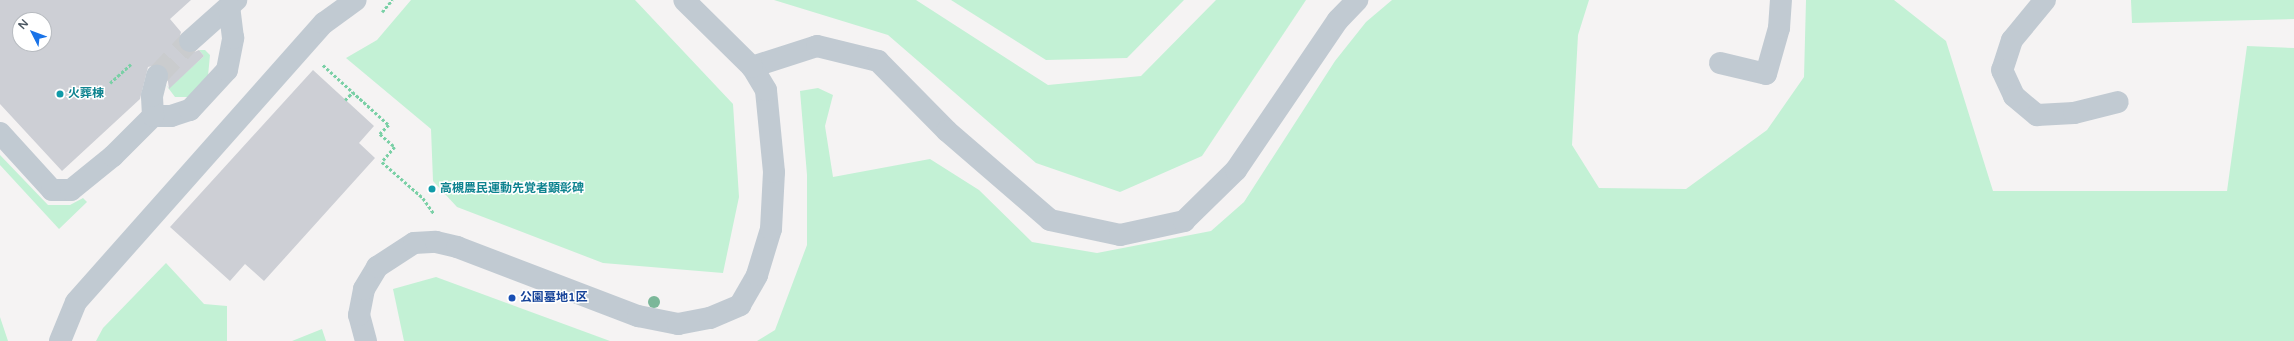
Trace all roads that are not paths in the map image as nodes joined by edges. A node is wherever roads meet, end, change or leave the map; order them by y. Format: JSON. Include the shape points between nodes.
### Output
{"nodes":[{"id":1,"x":356,"y":0,"type":"edge"},
{"id":2,"x":684,"y":0,"type":"edge"},
{"id":3,"x":1357,"y":0,"type":"edge"},
{"id":4,"x":1780,"y":0,"type":"edge"},
{"id":5,"x":2045,"y":0,"type":"edge"},
{"id":6,"x":233,"y":3,"type":"edge"},
{"id":7,"x":190,"y":41,"type":"tunnel mouth"},
{"id":8,"x":1720,"y":63,"type":"dead end"},
{"id":9,"x":752,"y":67,"type":"junction"},
{"id":10,"x":157,"y":76,"type":"tunnel mouth"},
{"id":11,"x":2118,"y":102,"type":"dead end"},
{"id":12,"x":152,"y":116,"type":"junction"},
{"id":13,"x":0,"y":132,"type":"edge"},
{"id":14,"x":60,"y":341,"type":"edge"},
{"id":15,"x":366,"y":341,"type":"edge"}],
"edges":[{"from":1,"to":14,"type":"street","via":[[324,23],[76,302]]},
{"from":2,"to":9,"type":"street"},
{"from":3,"to":9,"type":"street","via":[[1338,20],[1236,170],[1184,221],[1120,235],[1050,220],[947,131],[878,62],[817,46]]},
{"from":4,"to":8,"type":"street","via":[[1779,28],[1766,74]]},
{"from":5,"to":11,"type":"street","via":[[2012,40],[2002,70],[2014,96],[2037,114],[2074,113]]},
{"from":6,"to":7,"type":"street"},
{"from":6,"to":12,"type":"street","via":[[233,38],[227,70],[190,110],[171,116]]},
{"from":9,"to":15,"type":"street","via":[[766,90],[774,172],[771,229],[757,275],[740,305],[710,318],[678,324],[638,316],[457,247],[436,242],[414,243],[377,267],[364,289],[359,315]]},
{"from":10,"to":12,"type":"street","via":[[152,96]]},
{"from":12,"to":13,"type":"street","via":[[113,156],[71,190],[61,192],[52,190]]}]}
